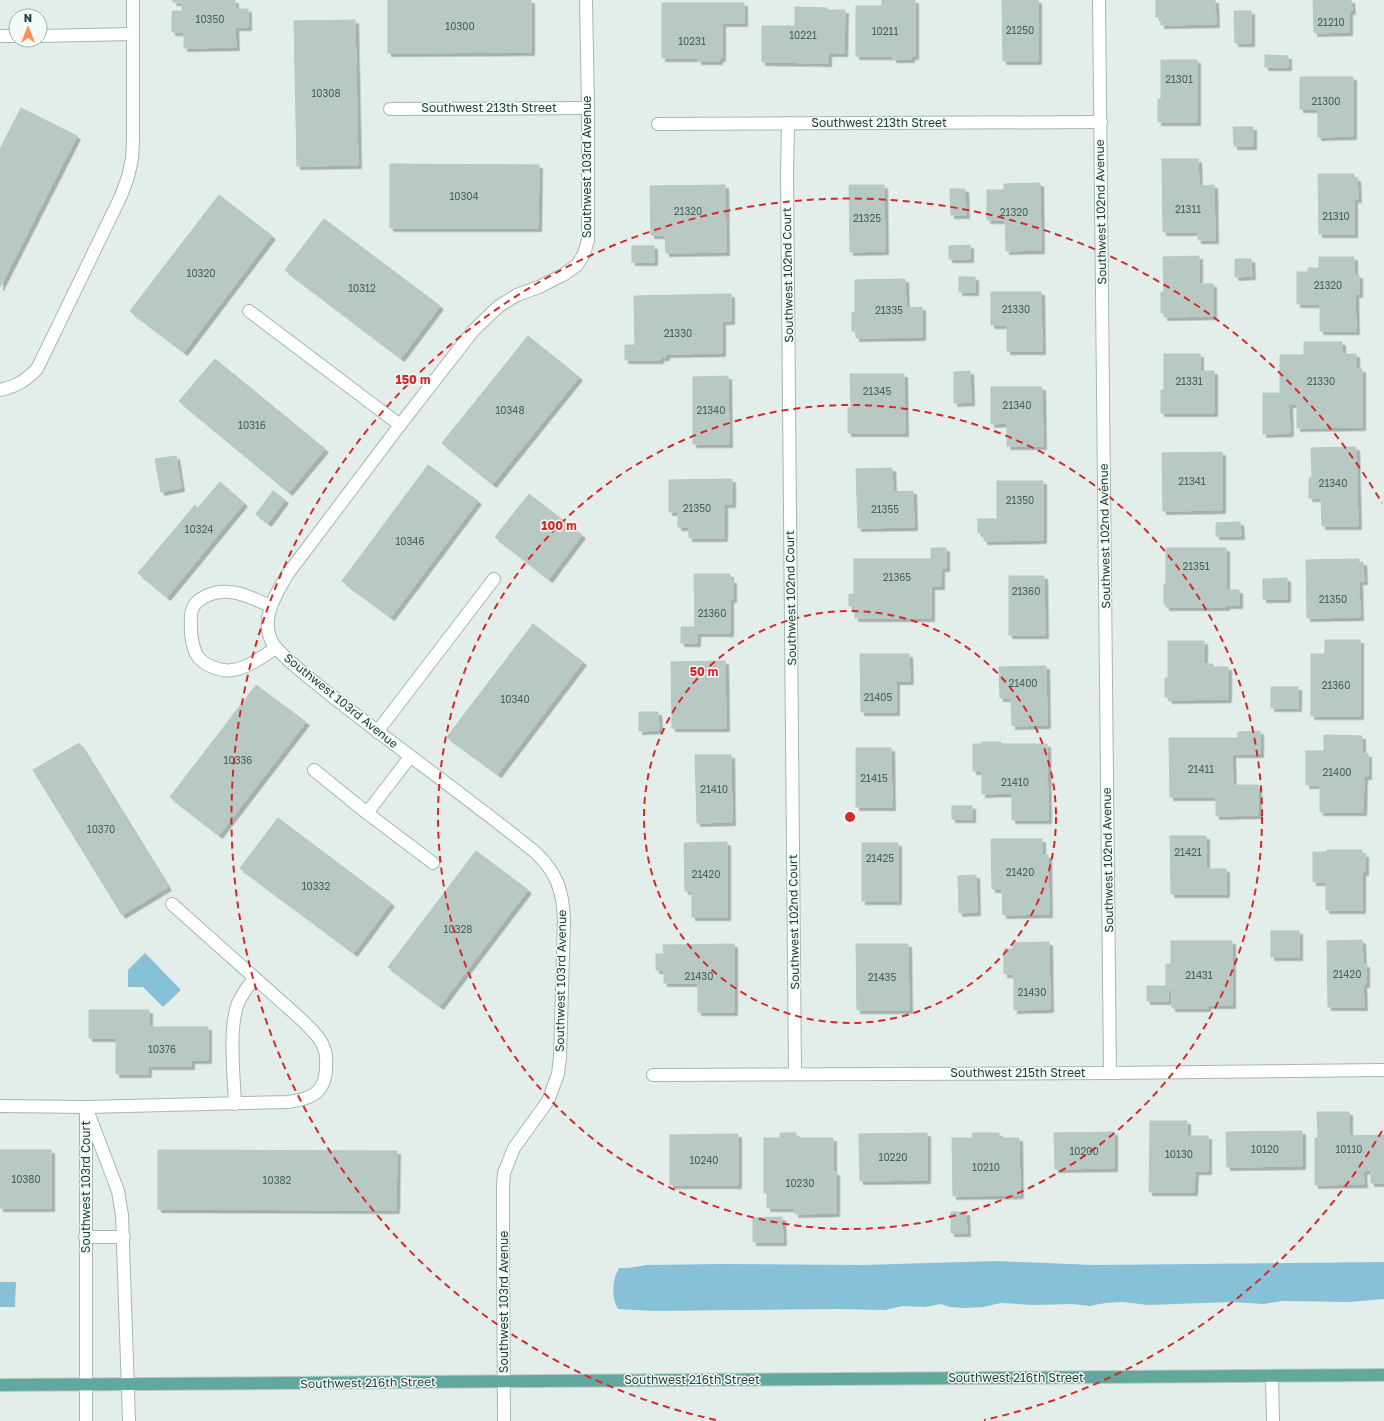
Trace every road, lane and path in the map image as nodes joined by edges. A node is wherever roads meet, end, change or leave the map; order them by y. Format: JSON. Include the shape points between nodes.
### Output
{"nodes":[{"id":1,"x":133,"y":0,"type":"edge"},
{"id":2,"x":586,"y":0,"type":"edge"},
{"id":3,"x":1099,"y":0,"type":"edge"},
{"id":4,"x":133,"y":34,"type":"junction"},
{"id":5,"x":48,"y":36,"type":"edge"},
{"id":6,"x":588,"y":108,"type":"junction"},
{"id":7,"x":390,"y":109,"type":"dead end"},
{"id":8,"x":1101,"y":122,"type":"junction"},
{"id":9,"x":788,"y":123,"type":"junction"},
{"id":10,"x":658,"y":124,"type":"dead end"},
{"id":11,"x":249,"y":312,"type":"dead end"},
{"id":12,"x":0,"y":390,"type":"edge"},
{"id":13,"x":400,"y":425,"type":"junction"},
{"id":14,"x":494,"y":579,"type":"dead end"},
{"id":15,"x":271,"y":606,"type":"junction"},
{"id":16,"x":276,"y":648,"type":"junction"},
{"id":17,"x":377,"y":732,"type":"junction"},
{"id":18,"x":410,"y":757,"type":"junction"},
{"id":19,"x":314,"y":770,"type":"dead end"},
{"id":20,"x":367,"y":813,"type":"junction"},
{"id":21,"x":433,"y":863,"type":"dead end"},
{"id":22,"x":172,"y":904,"type":"dead end"},
{"id":23,"x":254,"y":978,"type":"junction"},
{"id":24,"x":1384,"y":1070,"type":"edge"},
{"id":25,"x":1110,"y":1073,"type":"junction"},
{"id":26,"x":795,"y":1074,"type":"junction"},
{"id":27,"x":653,"y":1075,"type":"dead end"},
{"id":28,"x":235,"y":1104,"type":"junction"},
{"id":29,"x":0,"y":1106,"type":"edge"},
{"id":30,"x":86,"y":1106,"type":"junction"},
{"id":31,"x":85,"y":1237,"type":"junction"},
{"id":32,"x":124,"y":1237,"type":"junction"},
{"id":33,"x":1384,"y":1375,"type":"edge"},
{"id":34,"x":1272,"y":1376,"type":"junction"},
{"id":35,"x":504,"y":1381,"type":"junction"},
{"id":36,"x":128,"y":1384,"type":"junction"},
{"id":37,"x":0,"y":1385,"type":"edge"},
{"id":38,"x":86,"y":1385,"type":"junction"},
{"id":39,"x":86,"y":1421,"type":"edge"},
{"id":40,"x":129,"y":1421,"type":"edge"},
{"id":41,"x":504,"y":1421,"type":"edge"},
{"id":42,"x":1273,"y":1421,"type":"edge"}],
"edges":[{"from":1,"to":4,"type":"street"},
{"from":2,"to":6,"type":"street","name":"Southwest 103rd Avenue"},
{"from":3,"to":8,"type":"street","name":"Southwest 102nd Avenue"},
{"from":4,"to":5,"type":"street"},
{"from":4,"to":12,"type":"street","via":[[132,158],[121,196],[37,369],[25,381]]},
{"from":6,"to":7,"type":"street","name":"Southwest 213th Street"},
{"from":6,"to":13,"type":"street","name":"Southwest 103rd Avenue","via":[[588,240],[578,265],[499,306],[474,331]]},
{"from":8,"to":9,"type":"street","name":"Southwest 213th Street"},
{"from":8,"to":25,"type":"street","name":"Southwest 102nd Avenue"},
{"from":9,"to":10,"type":"street","name":"Southwest 213th Street"},
{"from":9,"to":26,"type":"street","name":"Southwest 102nd Court"},
{"from":11,"to":13,"type":"street"},
{"from":13,"to":15,"type":"street","name":"Southwest 103rd Avenue","via":[[287,575]]},
{"from":14,"to":17,"type":"street"},
{"from":15,"to":16,"type":"street","name":"Southwest 103rd Avenue","via":[[267,620],[268,630]]},
{"from":15,"to":16,"type":"street","via":[[235,592],[208,595],[192,609],[191,637],[199,658],[219,669],[232,670],[244,667]]},
{"from":16,"to":17,"type":"street","name":"Southwest 103rd Avenue"},
{"from":17,"to":18,"type":"street","name":"Southwest 103rd Avenue"},
{"from":18,"to":20,"type":"street"},
{"from":18,"to":35,"type":"street","name":"Southwest 103rd Avenue","via":[[535,852],[555,876],[563,904],[558,1074],[548,1101],[514,1148],[504,1173]]},
{"from":19,"to":20,"type":"street"},
{"from":20,"to":21,"type":"street"},
{"from":22,"to":23,"type":"street"},
{"from":23,"to":28,"type":"street","via":[[234,1014]]},
{"from":23,"to":28,"type":"street","via":[[318,1037],[325,1050],[325,1081],[319,1092],[304,1100]]},
{"from":24,"to":25,"type":"street","name":"Southwest 215th Street"},
{"from":25,"to":26,"type":"street","name":"Southwest 215th Street"},
{"from":26,"to":27,"type":"street","name":"Southwest 215th Street"},
{"from":28,"to":30,"type":"street"},
{"from":29,"to":30,"type":"street"},
{"from":30,"to":31,"type":"street","name":"Southwest 103rd Court"},
{"from":30,"to":32,"type":"street","name":"Southwest 103rd Court","via":[[118,1191]]},
{"from":31,"to":32,"type":"street"},
{"from":31,"to":38,"type":"street","name":"Southwest 103rd Court"},
{"from":32,"to":36,"type":"street","name":"Southwest 103rd Court"},
{"from":33,"to":34,"type":"main road","name":"Southwest 216th Street"},
{"from":34,"to":35,"type":"main road","name":"Southwest 216th Street"},
{"from":34,"to":42,"type":"street"},
{"from":35,"to":36,"type":"main road","name":"Southwest 216th Street"},
{"from":35,"to":41,"type":"street","name":"Southwest 103rd Avenue"},
{"from":36,"to":38,"type":"main road","name":"Southwest 216th Street"},
{"from":36,"to":40,"type":"street","name":"Southwest 103rd Court"},
{"from":37,"to":38,"type":"main road","name":"Southwest 216th Street"},
{"from":38,"to":39,"type":"street","name":"Southwest 103rd Court"}]}
